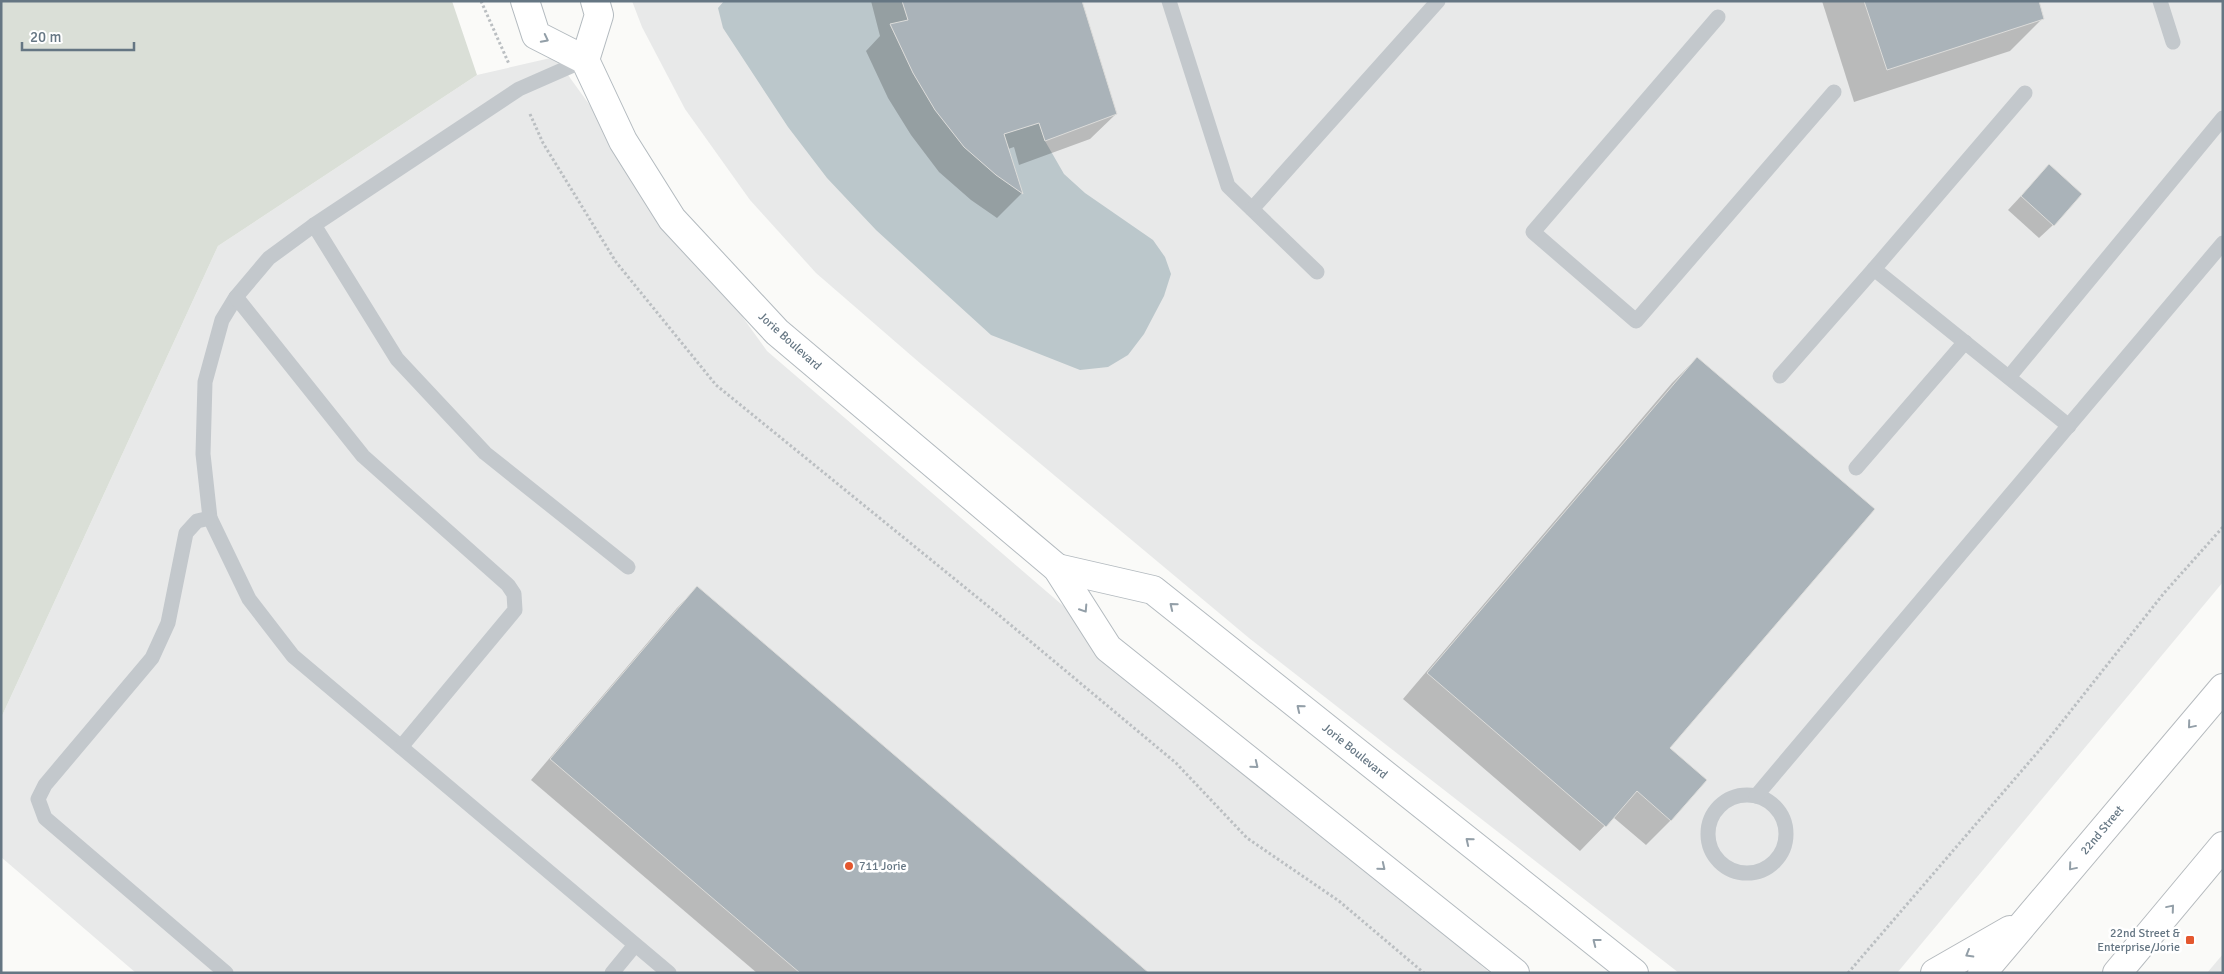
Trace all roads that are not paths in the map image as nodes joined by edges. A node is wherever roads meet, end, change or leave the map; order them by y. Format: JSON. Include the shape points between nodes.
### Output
{"nodes":[{"id":1,"x":525,"y":1,"type":"edge"},
{"id":2,"x":595,"y":1,"type":"edge"},
{"id":3,"x":1169,"y":1,"type":"edge"},
{"id":4,"x":1438,"y":1,"type":"edge"},
{"id":5,"x":2160,"y":1,"type":"edge"},
{"id":6,"x":1718,"y":17,"type":"dead end"},
{"id":7,"x":2173,"y":42,"type":"dead end"},
{"id":8,"x":585,"y":60,"type":"junction"},
{"id":9,"x":1834,"y":92,"type":"dead end"},
{"id":10,"x":2025,"y":93,"type":"dead end"},
{"id":11,"x":2223,"y":118,"type":"edge"},
{"id":12,"x":1252,"y":208,"type":"junction"},
{"id":13,"x":314,"y":225,"type":"junction"},
{"id":14,"x":2223,"y":243,"type":"edge"},
{"id":15,"x":1874,"y":269,"type":"junction"},
{"id":16,"x":1317,"y":272,"type":"dead end"},
{"id":17,"x":236,"y":297,"type":"junction"},
{"id":18,"x":1965,"y":342,"type":"junction"},
{"id":19,"x":1780,"y":376,"type":"dead end"},
{"id":20,"x":2009,"y":377,"type":"junction"},
{"id":21,"x":2069,"y":426,"type":"junction"},
{"id":22,"x":1856,"y":468,"type":"dead end"},
{"id":23,"x":210,"y":518,"type":"junction"},
{"id":24,"x":628,"y":568,"type":"dead end"},
{"id":25,"x":1057,"y":568,"type":"junction"},
{"id":26,"x":2223,"y":688,"type":"edge"},
{"id":27,"x":401,"y":747,"type":"junction"},
{"id":28,"x":1756,"y":796,"type":"junction"},
{"id":29,"x":2223,"y":846,"type":"edge"},
{"id":30,"x":2026,"y":921,"type":"junction"},
{"id":31,"x":636,"y":945,"type":"junction"},
{"id":32,"x":226,"y":973,"type":"edge"},
{"id":33,"x":612,"y":973,"type":"edge"},
{"id":34,"x":669,"y":973,"type":"edge"},
{"id":35,"x":1515,"y":973,"type":"edge"},
{"id":36,"x":1634,"y":973,"type":"edge"},
{"id":37,"x":1935,"y":973,"type":"edge"},
{"id":38,"x":1982,"y":973,"type":"edge"},
{"id":39,"x":2117,"y":973,"type":"edge"}],
"edges":[{"from":1,"to":8,"type":"main road","one_way":true,"via":[[536,35]]},
{"from":2,"to":8,"type":"main road","via":[[599,15]]},
{"from":3,"to":12,"type":"lane","via":[[1228,186]]},
{"from":4,"to":12,"type":"lane"},
{"from":5,"to":7,"type":"lane"},
{"from":6,"to":9,"type":"lane","via":[[1533,232],[1636,321]]},
{"from":8,"to":13,"type":"lane","via":[[519,89]]},
{"from":8,"to":25,"type":"main road","name":"Jorie Boulevard","via":[[623,141],[672,219],[721,273],[777,332]]},
{"from":10,"to":15,"type":"lane"},
{"from":11,"to":20,"type":"lane"},
{"from":12,"to":16,"type":"lane"},
{"from":13,"to":17,"type":"lane","via":[[268,258]]},
{"from":13,"to":24,"type":"lane","via":[[397,359],[484,453]]},
{"from":14,"to":21,"type":"lane"},
{"from":15,"to":18,"type":"lane"},
{"from":15,"to":19,"type":"lane"},
{"from":17,"to":23,"type":"lane","via":[[222,320],[205,382],[203,454]]},
{"from":17,"to":27,"type":"lane","via":[[363,456],[508,585],[514,594],[515,610]]},
{"from":18,"to":20,"type":"lane"},
{"from":18,"to":22,"type":"lane"},
{"from":20,"to":21,"type":"lane"},
{"from":21,"to":28,"type":"lane"},
{"from":23,"to":27,"type":"lane","via":[[249,599],[293,656]]},
{"from":23,"to":32,"type":"lane","via":[[197,521],[186,534],[168,623],[152,658],[44,785],[38,799],[45,818]]},
{"from":25,"to":35,"type":"main road","name":"Jorie Boulevard","one_way":true,"via":[[1108,648]]},
{"from":36,"to":25,"type":"main road","name":"Jorie Boulevard","one_way":true,"via":[[1153,590]]},
{"from":26,"to":30,"type":"main road","name":"22nd Street","one_way":true},
{"from":27,"to":31,"type":"lane"},
{"from":28,"to":28,"type":"lane","via":[[1729,799],[1711,818],[1709,846],[1725,867],[1738,873],[1752,874],[1764,869],[1783,850],[1785,823],[1778,810]]},
{"from":39,"to":29,"type":"main road","one_way":true},
{"from":30,"to":37,"type":"main road","one_way":true},
{"from":30,"to":38,"type":"main road","name":"22nd Street"},
{"from":31,"to":33,"type":"lane"},
{"from":31,"to":34,"type":"lane"}]}
